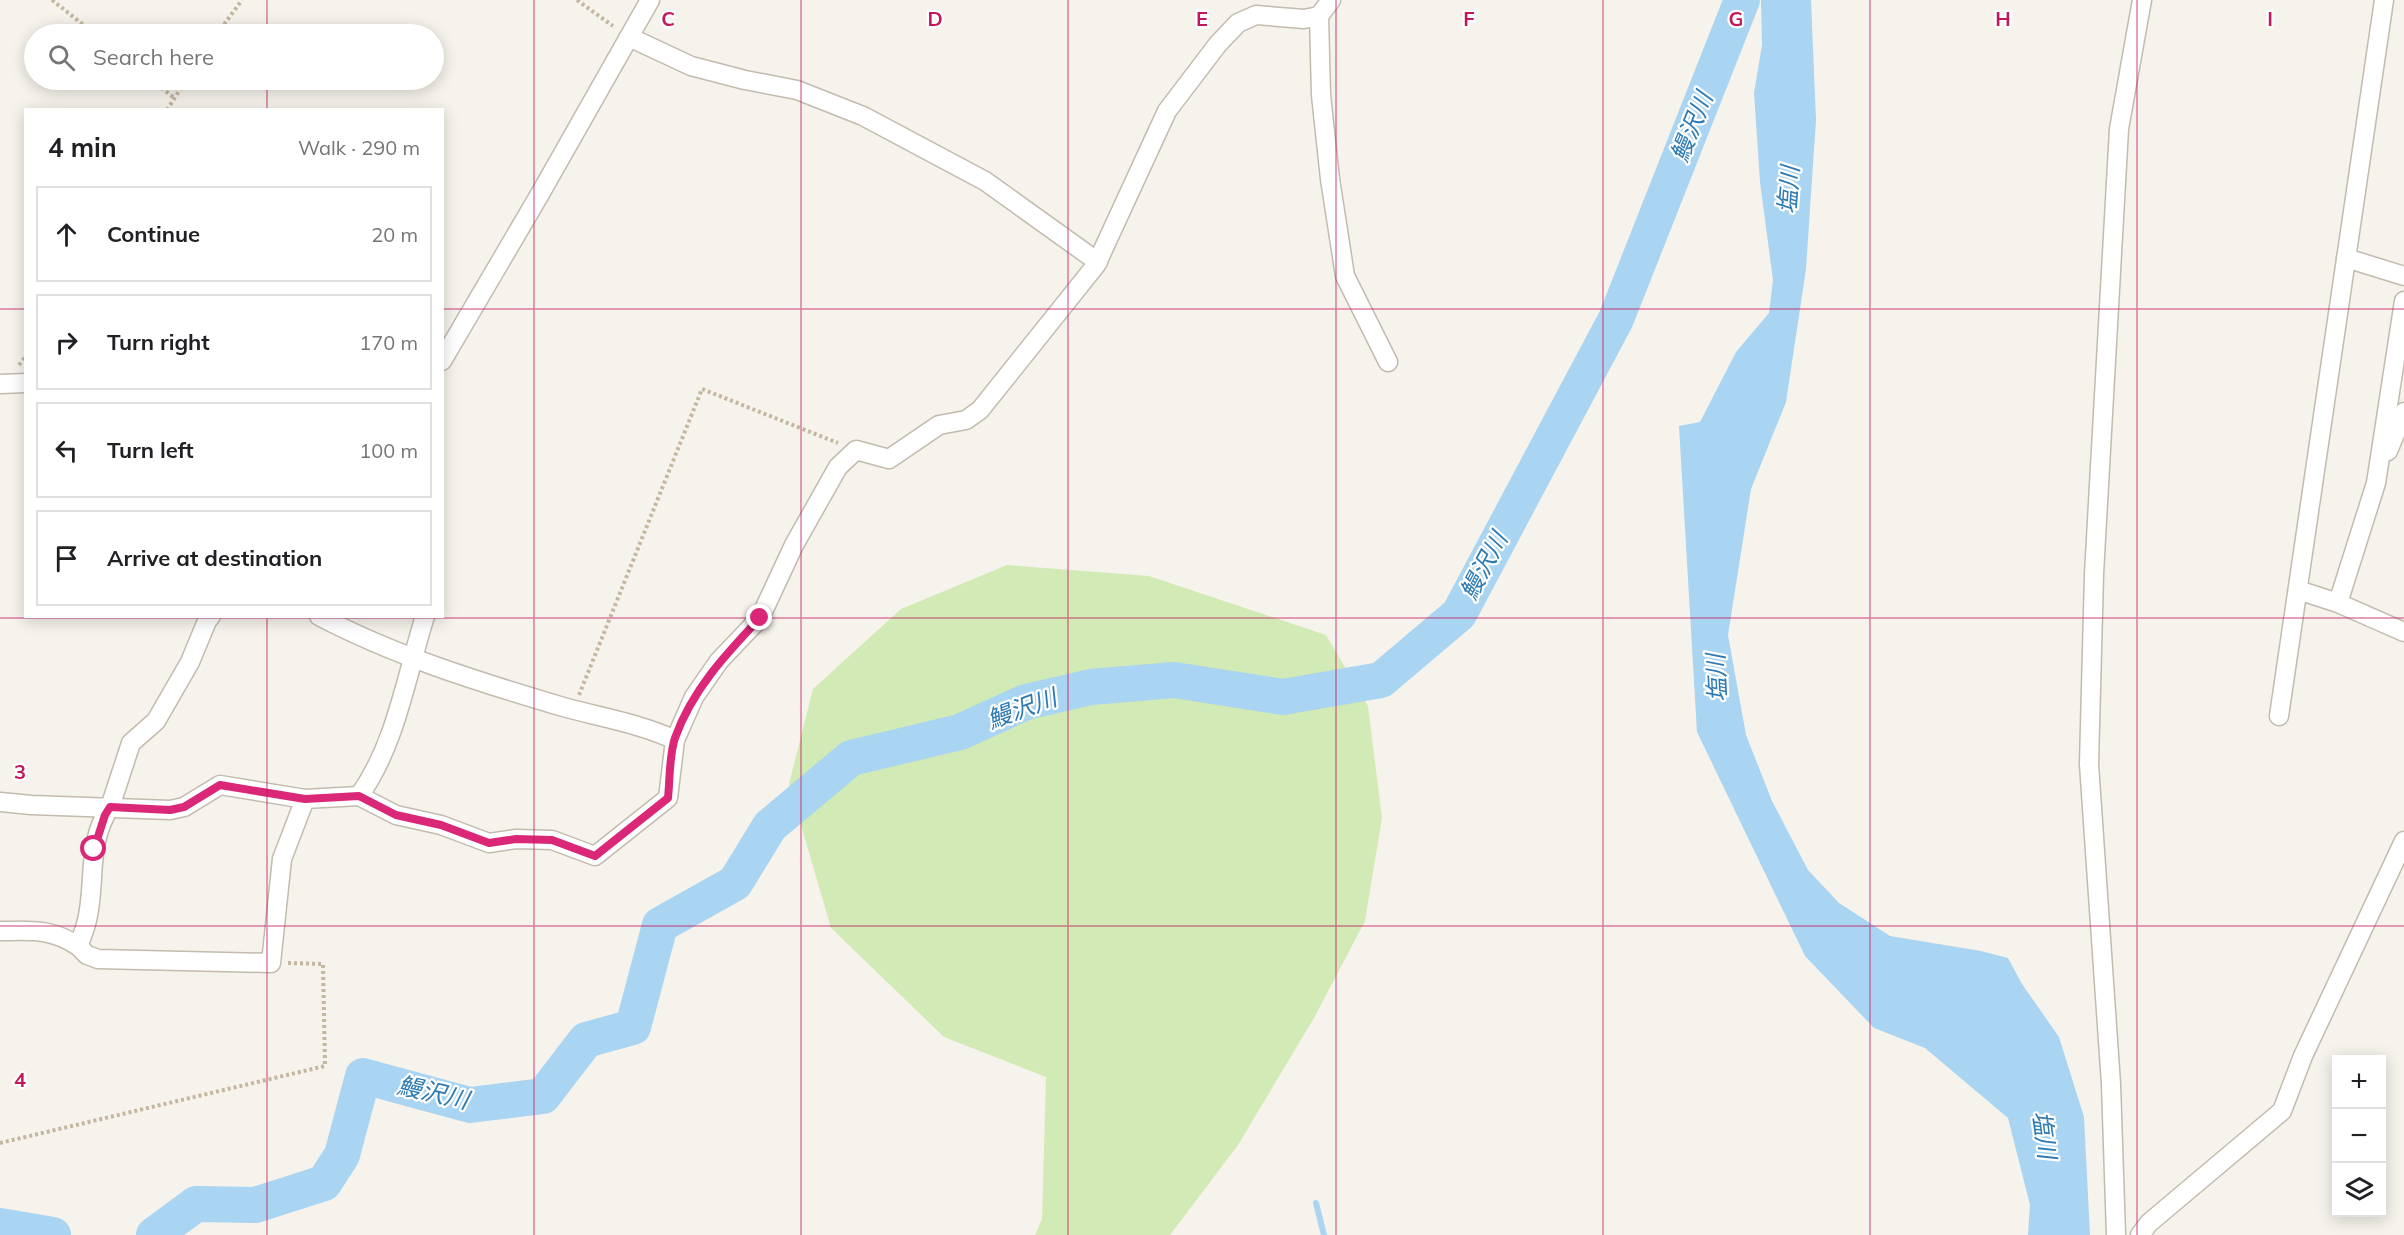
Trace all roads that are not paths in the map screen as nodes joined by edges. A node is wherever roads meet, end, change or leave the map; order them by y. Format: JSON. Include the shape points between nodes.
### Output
{"nodes":[{"id":1,"x":650,"y":0,"type":"edge"},
{"id":2,"x":1331,"y":0,"type":"edge"},
{"id":3,"x":2142,"y":0,"type":"edge"},
{"id":4,"x":2384,"y":0,"type":"edge"},
{"id":5,"x":1319,"y":16,"type":"junction"},
{"id":6,"x":629,"y":37,"type":"junction"},
{"id":7,"x":2346,"y":258,"type":"junction"},
{"id":8,"x":1098,"y":262,"type":"junction"},
{"id":9,"x":2404,"y":276,"type":"edge"},
{"id":10,"x":2404,"y":302,"type":"edge"},
{"id":11,"x":444,"y":358,"type":"edge"},
{"id":12,"x":1388,"y":362,"type":"dead end"},
{"id":13,"x":24,"y":383,"type":"edge"},
{"id":14,"x":2,"y":387,"type":"edge"},
{"id":15,"x":2404,"y":412,"type":"edge"},
{"id":16,"x":2377,"y":477,"type":"junction"},
{"id":17,"x":2298,"y":590,"type":"junction"},
{"id":18,"x":2338,"y":603,"type":"junction"},
{"id":19,"x":209,"y":618,"type":"edge"},
{"id":20,"x":323,"y":618,"type":"edge"},
{"id":21,"x":424,"y":618,"type":"edge"},
{"id":22,"x":2404,"y":632,"type":"edge"},
{"id":23,"x":412,"y":656,"type":"junction"},
{"id":24,"x":2279,"y":716,"type":"dead end"},
{"id":25,"x":675,"y":740,"type":"junction"},
{"id":26,"x":359,"y":796,"type":"junction"},
{"id":27,"x":305,"y":799,"type":"junction"},
{"id":28,"x":0,"y":802,"type":"edge"},
{"id":29,"x":110,"y":807,"type":"junction"},
{"id":30,"x":2404,"y":841,"type":"edge"},
{"id":31,"x":0,"y":931,"type":"edge"},
{"id":32,"x":78,"y":946,"type":"junction"},
{"id":33,"x":2116,"y":1235,"type":"edge"},
{"id":34,"x":2140,"y":1235,"type":"edge"}],
"edges":[{"from":1,"to":6,"type":"street"},
{"from":2,"to":5,"type":"street"},
{"from":3,"to":33,"type":"street","via":[[2119,129],[2094,574],[2089,764],[2111,1084]]},
{"from":4,"to":7,"type":"street"},
{"from":5,"to":8,"type":"street","via":[[1305,19],[1256,15],[1238,23],[1218,44],[1167,111]]},
{"from":5,"to":12,"type":"street","via":[[1322,105],[1345,276]]},
{"from":6,"to":8,"type":"street","via":[[691,66],[797,90],[863,116],[985,181]]},
{"from":6,"to":11,"type":"street"},
{"from":7,"to":9,"type":"street"},
{"from":7,"to":17,"type":"street"},
{"from":8,"to":25,"type":"street","via":[[980,410],[966,420],[939,425],[889,459],[856,450],[838,467],[794,545],[760,618],[719,661],[694,697]]},
{"from":10,"to":16,"type":"street"},
{"from":13,"to":14,"type":"street"},
{"from":15,"to":16,"type":"street"},
{"from":16,"to":18,"type":"street"},
{"from":17,"to":18,"type":"street"},
{"from":17,"to":24,"type":"street"},
{"from":18,"to":22,"type":"street"},
{"from":19,"to":29,"type":"street","via":[[156,722],[131,743]]},
{"from":20,"to":23,"type":"street"},
{"from":21,"to":23,"type":"street"},
{"from":23,"to":25,"type":"street"},
{"from":23,"to":26,"type":"street","via":[[389,741],[375,774]]},
{"from":25,"to":26,"type":"street","via":[[668,798],[595,856],[552,840],[489,843],[441,825],[396,815]]},
{"from":26,"to":27,"type":"street"},
{"from":27,"to":29,"type":"street","via":[[220,785],[184,807]]},
{"from":27,"to":32,"type":"street","via":[[282,859],[271,963],[98,959]]},
{"from":28,"to":29,"type":"street"},
{"from":29,"to":32,"type":"street","via":[[94,849],[87,923]]},
{"from":30,"to":34,"type":"street","via":[[2303,1056],[2282,1111],[2149,1223]]},
{"from":31,"to":32,"type":"street","via":[[60,934]]}]}
